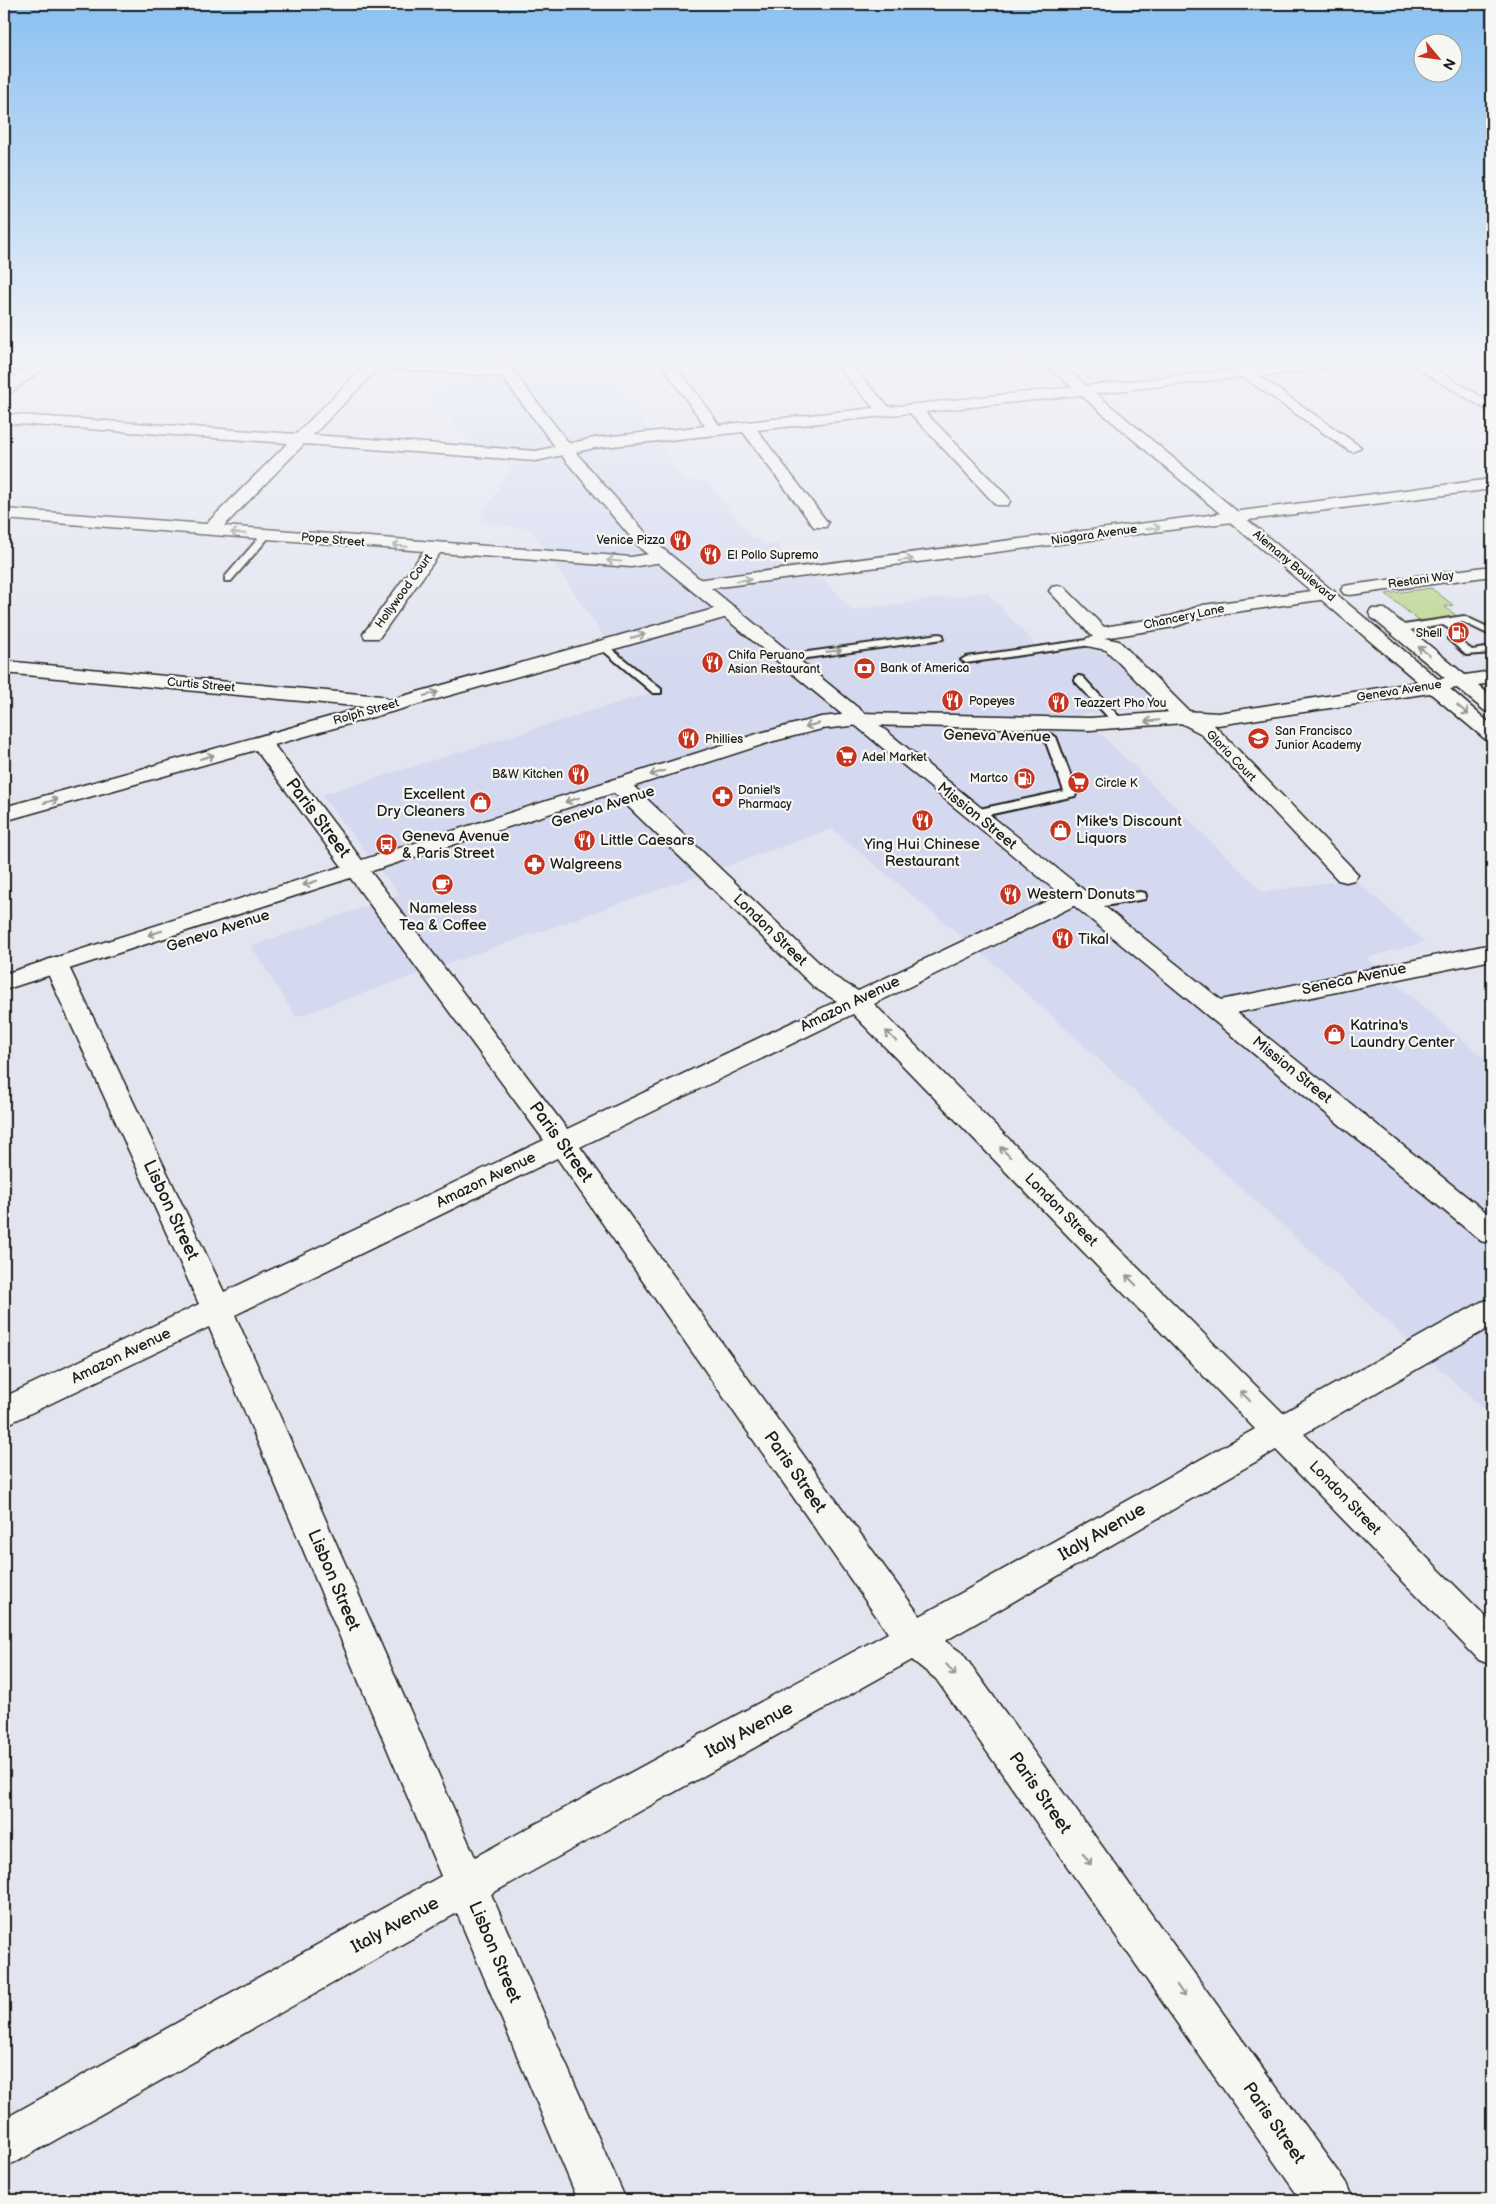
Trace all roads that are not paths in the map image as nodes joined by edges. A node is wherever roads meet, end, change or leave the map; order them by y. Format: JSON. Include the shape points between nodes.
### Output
{"nodes":[{"id":1,"x":276,"y":464,"type":"edge"},
{"id":2,"x":579,"y":464,"type":"edge"},
{"id":3,"x":776,"y":464,"type":"edge"},
{"id":4,"x":966,"y":464,"type":"edge"},
{"id":5,"x":1178,"y":464,"type":"edge"},
{"id":6,"x":1492,"y":484,"type":"edge"},
{"id":7,"x":1002,"y":501,"type":"dead end"},
{"id":8,"x":1237,"y":509,"type":"junction"},
{"id":9,"x":4,"y":514,"type":"edge"},
{"id":10,"x":1256,"y":514,"type":"junction"},
{"id":11,"x":820,"y":523,"type":"dead end"},
{"id":12,"x":209,"y":531,"type":"junction"},
{"id":13,"x":266,"y":535,"type":"junction"},
{"id":14,"x":1288,"y":540,"type":"dead end"},
{"id":15,"x":435,"y":548,"type":"junction"},
{"id":16,"x":662,"y":557,"type":"junction"},
{"id":17,"x":1492,"y":571,"type":"edge"},
{"id":18,"x":228,"y":579,"type":"dead end"},
{"id":19,"x":696,"y":585,"type":"junction"},
{"id":20,"x":1330,"y":586,"type":"junction"},
{"id":21,"x":1350,"y":590,"type":"junction"},
{"id":22,"x":1058,"y":591,"type":"dead end"},
{"id":23,"x":728,"y":611,"type":"junction"},
{"id":24,"x":1447,"y":626,"type":"junction"},
{"id":25,"x":1465,"y":626,"type":"dead end"},
{"id":26,"x":1397,"y":629,"type":"junction"},
{"id":27,"x":1492,"y":633,"type":"edge"},
{"id":28,"x":372,"y":634,"type":"dead end"},
{"id":29,"x":1478,"y":636,"type":"dead end"},
{"id":30,"x":939,"y":637,"type":"dead end"},
{"id":31,"x":1097,"y":637,"type":"junction"},
{"id":32,"x":1465,"y":638,"type":"dead end"},
{"id":33,"x":1454,"y":639,"type":"dead end"},
{"id":34,"x":604,"y":646,"type":"junction"},
{"id":35,"x":1489,"y":649,"type":"edge"},
{"id":36,"x":786,"y":658,"type":"junction"},
{"id":37,"x":966,"y":660,"type":"dead end"},
{"id":38,"x":4,"y":667,"type":"edge"},
{"id":39,"x":1492,"y":677,"type":"edge"},
{"id":40,"x":1079,"y":679,"type":"dead end"},
{"id":41,"x":1462,"y":682,"type":"junction"},
{"id":42,"x":1434,"y":686,"type":"junction"},
{"id":43,"x":657,"y":691,"type":"dead end"},
{"id":44,"x":398,"y":704,"type":"junction"},
{"id":45,"x":1492,"y":707,"type":"edge"},
{"id":46,"x":1184,"y":717,"type":"junction"},
{"id":47,"x":860,"y":718,"type":"junction"},
{"id":48,"x":1119,"y":723,"type":"junction"},
{"id":49,"x":1212,"y":724,"type":"junction"},
{"id":50,"x":877,"y":732,"type":"junction"},
{"id":51,"x":1492,"y":734,"type":"edge"},
{"id":52,"x":1050,"y":737,"type":"junction"},
{"id":53,"x":261,"y":742,"type":"junction"},
{"id":54,"x":625,"y":791,"type":"junction"},
{"id":55,"x":6,"y":812,"type":"edge"},
{"id":56,"x":974,"y":814,"type":"junction"},
{"id":57,"x":1346,"y":875,"type":"dead end"},
{"id":58,"x":362,"y":876,"type":"junction"},
{"id":59,"x":1140,"y":896,"type":"dead end"},
{"id":60,"x":1082,"y":901,"type":"junction"},
{"id":61,"x":1492,"y":952,"type":"edge"},
{"id":62,"x":60,"y":973,"type":"junction"},
{"id":63,"x":4,"y":982,"type":"edge"},
{"id":64,"x":4,"y":1001,"type":"edge"},
{"id":65,"x":856,"y":1001,"type":"junction"},
{"id":66,"x":1216,"y":1008,"type":"junction"},
{"id":67,"x":562,"y":1142,"type":"junction"},
{"id":68,"x":1492,"y":1233,"type":"edge"},
{"id":69,"x":218,"y":1309,"type":"junction"},
{"id":70,"x":1492,"y":1311,"type":"edge"},
{"id":71,"x":4,"y":1412,"type":"edge"},
{"id":72,"x":1279,"y":1431,"type":"junction"},
{"id":73,"x":914,"y":1639,"type":"junction"},
{"id":74,"x":1492,"y":1648,"type":"edge"},
{"id":75,"x":466,"y":1885,"type":"junction"},
{"id":76,"x":4,"y":2144,"type":"edge"},
{"id":77,"x":602,"y":2200,"type":"edge"},
{"id":78,"x":1329,"y":2200,"type":"edge"}],
"edges":[{"from":1,"to":12,"type":"street"},
{"from":2,"to":16,"type":"street","name":"Mission Street","via":[[646,544]]},
{"from":3,"to":11,"type":"street"},
{"from":4,"to":7,"type":"street"},
{"from":5,"to":8,"type":"street","name":"Alemany Boulevard"},
{"from":6,"to":10,"type":"street","name":"Niagara Avenue"},
{"from":8,"to":10,"type":"street","name":"Niagara Avenue"},
{"from":19,"to":8,"type":"street","name":"Niagara Avenue","one_way":true},
{"from":8,"to":20,"type":"street","name":"Alemany Boulevard"},
{"from":9,"to":12,"type":"street","name":"Pope Street"},
{"from":10,"to":14,"type":"street","name":"Alemany Boulevard"},
{"from":13,"to":12,"type":"street","name":"Pope Street","one_way":true},
{"from":15,"to":13,"type":"street","name":"Pope Street","one_way":true},
{"from":13,"to":18,"type":"lane"},
{"from":16,"to":15,"type":"street","name":"Pope Street","one_way":true,"via":[[631,562]]},
{"from":15,"to":28,"type":"street","name":"Hollywood Court"},
{"from":16,"to":19,"type":"street","name":"Mission Street"},
{"from":17,"to":21,"type":"street","name":"Restani Way"},
{"from":19,"to":23,"type":"street","name":"Mission Street"},
{"from":20,"to":21,"type":"street","name":"Alemany Boulevard"},
{"from":20,"to":31,"type":"street","name":"Chancery Lane","via":[[1203,611],[1174,621]]},
{"from":20,"to":42,"type":"street","name":"Alemany Boulevard"},
{"from":21,"to":26,"type":"street","name":"Alemany Boulevard"},
{"from":22,"to":31,"type":"street"},
{"from":34,"to":23,"type":"street","name":"Rolph Street","one_way":true},
{"from":23,"to":36,"type":"street","name":"Mission Street"},
{"from":24,"to":25,"type":"lane","via":[[1462,623]]},
{"from":24,"to":26,"type":"lane"},
{"from":24,"to":27,"type":"lane","via":[[1464,619]]},
{"from":41,"to":26,"type":"street","name":"Alemany Boulevard","one_way":true},
{"from":29,"to":35,"type":"lane"},
{"from":36,"to":30,"type":"lane","one_way":true},
{"from":31,"to":37,"type":"lane"},
{"from":31,"to":46,"type":"street","name":"Gloria Court","via":[[1112,645]]},
{"from":32,"to":35,"type":"lane"},
{"from":33,"to":35,"type":"lane","via":[[1470,653]]},
{"from":34,"to":43,"type":"lane"},
{"from":44,"to":34,"type":"street","name":"Rolph Street","one_way":true},
{"from":36,"to":47,"type":"street","name":"Mission Street"},
{"from":38,"to":44,"type":"street","name":"Curtis Street"},
{"from":39,"to":41,"type":"street","name":"Geneva Avenue"},
{"from":40,"to":48,"type":"lane"},
{"from":41,"to":42,"type":"street","name":"Geneva Avenue"},
{"from":41,"to":45,"type":"street","name":"Alemany Boulevard"},
{"from":42,"to":49,"type":"street","name":"Geneva Avenue"},
{"from":42,"to":51,"type":"street","name":"Alemany Boulevard","one_way":true},
{"from":44,"to":53,"type":"street","name":"Rolph Street"},
{"from":46,"to":48,"type":"street","name":"Geneva Avenue","one_way":true},
{"from":46,"to":49,"type":"street","name":"Gloria Court"},
{"from":47,"to":48,"type":"street","name":"Geneva Avenue"},
{"from":47,"to":50,"type":"street","name":"Mission Street"},
{"from":47,"to":54,"type":"street","name":"Geneva Avenue","one_way":true,"via":[[798,728]]},
{"from":49,"to":52,"type":"street","name":"Geneva Avenue","via":[[1137,736]]},
{"from":49,"to":57,"type":"street","name":"Gloria Court"},
{"from":50,"to":52,"type":"street","name":"Geneva Avenue"},
{"from":50,"to":54,"type":"street","name":"Geneva Avenue","via":[[838,734]]},
{"from":50,"to":56,"type":"street","name":"Mission Street"},
{"from":52,"to":56,"type":"lane","via":[[1071,793]]},
{"from":55,"to":53,"type":"street","name":"Rolph Street","one_way":true},
{"from":53,"to":58,"type":"street","name":"Paris Street"},
{"from":54,"to":58,"type":"street","name":"Geneva Avenue"},
{"from":54,"to":65,"type":"street","name":"London Street","via":[[824,982]]},
{"from":56,"to":60,"type":"street","name":"Mission Street"},
{"from":58,"to":62,"type":"street","name":"Geneva Avenue"},
{"from":58,"to":67,"type":"street","name":"Paris Street"},
{"from":59,"to":60,"type":"lane"},
{"from":60,"to":65,"type":"street","name":"Amazon Avenue"},
{"from":60,"to":66,"type":"street","name":"Mission Street"},
{"from":61,"to":66,"type":"street","name":"Seneca Avenue"},
{"from":62,"to":63,"type":"street","name":"Geneva Avenue"},
{"from":62,"to":64,"type":"street","name":"Geneva Avenue"},
{"from":62,"to":69,"type":"street","name":"Lisbon Street"},
{"from":65,"to":67,"type":"street","name":"Amazon Avenue"},
{"from":72,"to":65,"type":"street","name":"London Street","one_way":true},
{"from":66,"to":68,"type":"street","name":"Mission Street"},
{"from":67,"to":69,"type":"street","name":"Amazon Avenue"},
{"from":67,"to":73,"type":"street","name":"Paris Street"},
{"from":69,"to":71,"type":"street","name":"Amazon Avenue"},
{"from":69,"to":75,"type":"street","name":"Lisbon Street"},
{"from":70,"to":72,"type":"street","name":"Italy Avenue"},
{"from":72,"to":73,"type":"street","name":"Italy Avenue"},
{"from":72,"to":74,"type":"street","name":"London Street"},
{"from":73,"to":75,"type":"street","name":"Italy Avenue"},
{"from":73,"to":78,"type":"street","name":"Paris Street","one_way":true,"via":[[949,1666]]},
{"from":75,"to":76,"type":"street","name":"Italy Avenue"},
{"from":75,"to":77,"type":"street","name":"Lisbon Street"}]}
